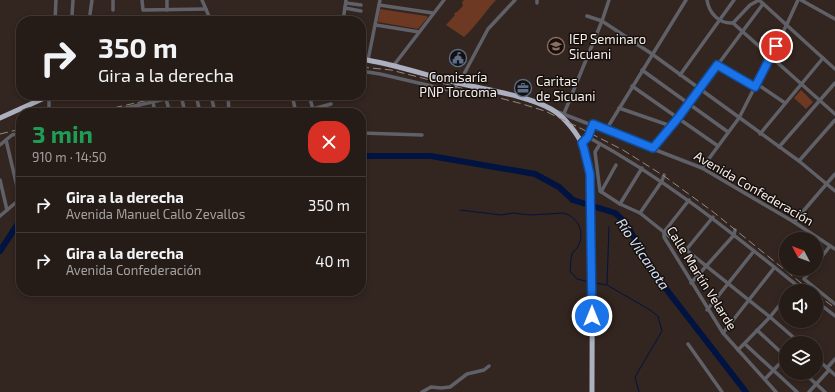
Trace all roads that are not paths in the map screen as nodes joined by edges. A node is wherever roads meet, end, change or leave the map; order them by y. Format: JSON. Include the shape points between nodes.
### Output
{"nodes":[{"id":1,"x":56,"y":0,"type":"edge"},
{"id":2,"x":73,"y":0,"type":"edge"},
{"id":3,"x":92,"y":0,"type":"edge"},
{"id":4,"x":113,"y":0,"type":"edge"},
{"id":5,"x":142,"y":0,"type":"edge"},
{"id":6,"x":167,"y":0,"type":"edge"},
{"id":7,"x":202,"y":0,"type":"edge"},
{"id":8,"x":380,"y":0,"type":"edge"},
{"id":9,"x":444,"y":0,"type":"edge"},
{"id":10,"x":515,"y":0,"type":"edge"},
{"id":11,"x":608,"y":0,"type":"edge"},
{"id":12,"x":686,"y":0,"type":"edge"},
{"id":13,"x":734,"y":0,"type":"edge"},
{"id":14,"x":759,"y":0,"type":"edge"},
{"id":15,"x":798,"y":0,"type":"edge"},
{"id":16,"x":801,"y":0,"type":"edge"},
{"id":17,"x":346,"y":1,"type":"edge"},
{"id":18,"x":708,"y":1,"type":"edge"},
{"id":19,"x":762,"y":4,"type":"junction"},
{"id":20,"x":361,"y":5,"type":"dead end"},
{"id":21,"x":379,"y":5,"type":"junction"},
{"id":22,"x":345,"y":8,"type":"junction"},
{"id":23,"x":206,"y":9,"type":"junction"},
{"id":24,"x":113,"y":10,"type":"dead end"},
{"id":25,"x":167,"y":10,"type":"junction"},
{"id":26,"x":361,"y":11,"type":"dead end"},
{"id":27,"x":90,"y":14,"type":"dead end"},
{"id":28,"x":433,"y":14,"type":"junction"},
{"id":29,"x":72,"y":15,"type":"dead end"},
{"id":30,"x":55,"y":16,"type":"edge"},
{"id":31,"x":209,"y":16,"type":"edge"},
{"id":32,"x":344,"y":16,"type":"edge"},
{"id":33,"x":587,"y":16,"type":"dead end"},
{"id":34,"x":835,"y":19,"type":"edge"},
{"id":35,"x":720,"y":20,"type":"junction"},
{"id":36,"x":602,"y":21,"type":"junction"},
{"id":37,"x":733,"y":23,"type":"junction"},
{"id":38,"x":787,"y":24,"type":"junction"},
{"id":39,"x":376,"y":25,"type":"junction"},
{"id":40,"x":742,"y":31,"type":"junction"},
{"id":41,"x":419,"y":32,"type":"junction"},
{"id":42,"x":652,"y":54,"type":"junction"},
{"id":43,"x":770,"y":56,"type":"junction"},
{"id":44,"x":823,"y":58,"type":"junction"},
{"id":45,"x":368,"y":60,"type":"joint"},
{"id":46,"x":394,"y":65,"type":"junction"},
{"id":47,"x":717,"y":65,"type":"junction"},
{"id":48,"x":835,"y":69,"type":"edge"},
{"id":49,"x":642,"y":70,"type":"junction"},
{"id":50,"x":366,"y":72,"type":"edge"},
{"id":51,"x":680,"y":75,"type":"junction"},
{"id":52,"x":457,"y":83,"type":"junction"},
{"id":53,"x":835,"y":83,"type":"edge"},
{"id":54,"x":802,"y":84,"type":"junction"},
{"id":55,"x":756,"y":85,"type":"junction"},
{"id":56,"x":632,"y":86,"type":"junction"},
{"id":57,"x":700,"y":89,"type":"junction"},
{"id":58,"x":39,"y":100,"type":"edge"},
{"id":59,"x":162,"y":100,"type":"edge"},
{"id":60,"x":820,"y":101,"type":"junction"},
{"id":61,"x":153,"y":102,"type":"junction"},
{"id":62,"x":784,"y":103,"type":"junction"},
{"id":63,"x":331,"y":104,"type":"dead end"},
{"id":64,"x":688,"y":104,"type":"junction"},
{"id":65,"x":138,"y":105,"type":"junction"},
{"id":66,"x":22,"y":108,"type":"edge"},
{"id":67,"x":124,"y":108,"type":"edge"},
{"id":68,"x":139,"y":108,"type":"edge"},
{"id":69,"x":154,"y":108,"type":"edge"},
{"id":70,"x":321,"y":108,"type":"edge"},
{"id":71,"x":619,"y":108,"type":"junction"},
{"id":72,"x":16,"y":111,"type":"edge"},
{"id":73,"x":835,"y":114,"type":"edge"},
{"id":74,"x":563,"y":116,"type":"junction"},
{"id":75,"x":0,"y":118,"type":"edge"},
{"id":76,"x":678,"y":118,"type":"junction"},
{"id":77,"x":739,"y":118,"type":"junction"},
{"id":78,"x":835,"y":120,"type":"edge"},
{"id":79,"x":593,"y":124,"type":"junction"},
{"id":80,"x":671,"y":126,"type":"junction"},
{"id":81,"x":606,"y":130,"type":"junction"},
{"id":82,"x":728,"y":132,"type":"junction"},
{"id":83,"x":366,"y":133,"type":"edge"},
{"id":84,"x":760,"y":134,"type":"junction"},
{"id":85,"x":16,"y":135,"type":"edge"},
{"id":86,"x":422,"y":135,"type":"dead end"},
{"id":87,"x":588,"y":137,"type":"junction"},
{"id":88,"x":6,"y":140,"type":"junction"},
{"id":89,"x":582,"y":143,"type":"junction"},
{"id":90,"x":600,"y":144,"type":"junction"},
{"id":91,"x":0,"y":145,"type":"edge"},
{"id":92,"x":718,"y":146,"type":"junction"},
{"id":93,"x":778,"y":147,"type":"junction"},
{"id":94,"x":653,"y":148,"type":"junction"},
{"id":95,"x":799,"y":161,"type":"junction"},
{"id":96,"x":616,"y":165,"type":"dead end"},
{"id":97,"x":642,"y":168,"type":"junction"},
{"id":98,"x":702,"y":168,"type":"junction"},
{"id":99,"x":835,"y":174,"type":"edge"},
{"id":100,"x":664,"y":175,"type":"dead end"},
{"id":101,"x":0,"y":180,"type":"edge"},
{"id":102,"x":16,"y":181,"type":"edge"},
{"id":103,"x":662,"y":181,"type":"junction"},
{"id":104,"x":826,"y":184,"type":"junction"},
{"id":105,"x":835,"y":191,"type":"edge"},
{"id":106,"x":601,"y":192,"type":"junction"},
{"id":107,"x":689,"y":200,"type":"junction"},
{"id":108,"x":16,"y":202,"type":"edge"},
{"id":109,"x":620,"y":204,"type":"junction"},
{"id":110,"x":7,"y":210,"type":"junction"},
{"id":111,"x":640,"y":213,"type":"junction"},
{"id":112,"x":0,"y":216,"type":"edge"},
{"id":113,"x":712,"y":217,"type":"junction"},
{"id":114,"x":794,"y":222,"type":"junction"},
{"id":115,"x":734,"y":230,"type":"dead end"},
{"id":116,"x":664,"y":232,"type":"junction"},
{"id":117,"x":734,"y":235,"type":"junction"},
{"id":118,"x":830,"y":246,"type":"junction"},
{"id":119,"x":835,"y":249,"type":"edge"},
{"id":120,"x":686,"y":250,"type":"junction"},
{"id":121,"x":754,"y":251,"type":"junction"},
{"id":122,"x":823,"y":255,"type":"edge"},
{"id":123,"x":707,"y":265,"type":"junction"},
{"id":124,"x":774,"y":268,"type":"junction"},
{"id":125,"x":806,"y":276,"type":"edge"},
{"id":126,"x":691,"y":283,"type":"junction"},
{"id":127,"x":729,"y":284,"type":"junction"},
{"id":128,"x":795,"y":284,"type":"edge"},
{"id":129,"x":748,"y":299,"type":"junction"},
{"id":130,"x":835,"y":304,"type":"edge"},
{"id":131,"x":779,"y":306,"type":"edge"},
{"id":132,"x":823,"y":307,"type":"edge"},
{"id":133,"x":708,"y":310,"type":"junction"},
{"id":134,"x":835,"y":316,"type":"edge"},
{"id":135,"x":770,"y":317,"type":"junction"},
{"id":136,"x":757,"y":330,"type":"junction"},
{"id":137,"x":723,"y":333,"type":"junction"},
{"id":138,"x":791,"y":336,"type":"edge"},
{"id":139,"x":688,"y":344,"type":"dead end"},
{"id":140,"x":745,"y":344,"type":"junction"},
{"id":141,"x":738,"y":350,"type":"junction"},
{"id":142,"x":779,"y":350,"type":"edge"},
{"id":143,"x":835,"y":359,"type":"edge"},
{"id":144,"x":779,"y":363,"type":"edge"},
{"id":145,"x":823,"y":364,"type":"edge"},
{"id":146,"x":489,"y":366,"type":"dead end"},
{"id":147,"x":773,"y":369,"type":"junction"},
{"id":148,"x":828,"y":369,"type":"junction"},
{"id":149,"x":835,"y":375,"type":"edge"},
{"id":150,"x":765,"y":379,"type":"junction"},
{"id":151,"x":812,"y":380,"type":"edge"},
{"id":152,"x":816,"y":384,"type":"junction"},
{"id":153,"x":422,"y":392,"type":"edge"},
{"id":154,"x":593,"y":392,"type":"edge"},
{"id":155,"x":722,"y":392,"type":"edge"},
{"id":156,"x":776,"y":392,"type":"edge"},
{"id":157,"x":798,"y":392,"type":"edge"},
{"id":158,"x":809,"y":392,"type":"edge"},
{"id":159,"x":825,"y":392,"type":"edge"}],
"edges":[{"from":1,"to":30,"type":"street"},
{"from":2,"to":29,"type":"street"},
{"from":3,"to":27,"type":"street"},
{"from":4,"to":24,"type":"street"},
{"from":5,"to":25,"type":"street","via":[[143,10]]},
{"from":6,"to":25,"type":"street"},
{"from":7,"to":23,"type":"street"},
{"from":8,"to":21,"type":"street"},
{"from":9,"to":28,"type":"street"},
{"from":10,"to":52,"type":"street","via":[[488,29]]},
{"from":11,"to":36,"type":"street"},
{"from":12,"to":42,"type":"street"},
{"from":13,"to":35,"type":"street"},
{"from":14,"to":19,"type":"street"},
{"from":14,"to":37,"type":"street","via":[[750,5]]},
{"from":15,"to":38,"type":"street"},
{"from":16,"to":34,"type":"street"},
{"from":17,"to":20,"type":"street"},
{"from":17,"to":22,"type":"street"},
{"from":18,"to":35,"type":"street","via":[[710,12]]},
{"from":19,"to":38,"type":"street"},
{"from":19,"to":40,"type":"street"},
{"from":21,"to":28,"type":"street"},
{"from":21,"to":39,"type":"street"},
{"from":22,"to":26,"type":"street"},
{"from":22,"to":32,"type":"street"},
{"from":23,"to":25,"type":"street"},
{"from":23,"to":31,"type":"street"},
{"from":28,"to":41,"type":"street"},
{"from":33,"to":36,"type":"street"},
{"from":35,"to":37,"type":"street"},
{"from":35,"to":51,"type":"street"},
{"from":36,"to":42,"type":"street"},
{"from":36,"to":74,"type":"street"},
{"from":37,"to":40,"type":"street"},
{"from":38,"to":43,"type":"street"},
{"from":38,"to":44,"type":"street"},
{"from":39,"to":41,"type":"street"},
{"from":39,"to":45,"type":"street"},
{"from":40,"to":43,"type":"street"},
{"from":40,"to":47,"type":"street"},
{"from":41,"to":46,"type":"street"},
{"from":42,"to":49,"type":"street"},
{"from":42,"to":51,"type":"street"},
{"from":43,"to":54,"type":"street"},
{"from":43,"to":55,"type":"street"},
{"from":44,"to":48,"type":"street"},
{"from":44,"to":54,"type":"street"},
{"from":45,"to":46,"type":"highway"},
{"from":46,"to":52,"type":"highway"},
{"from":47,"to":55,"type":"street"},
{"from":47,"to":57,"type":"street"},
{"from":49,"to":56,"type":"street"},
{"from":49,"to":64,"type":"street"},
{"from":50,"to":52,"type":"street","via":[[453,91]]},
{"from":51,"to":57,"type":"street"},
{"from":52,"to":74,"type":"highway","via":[[520,98]]},
{"from":53,"to":60,"type":"street"},
{"from":54,"to":60,"type":"street"},
{"from":54,"to":62,"type":"street"},
{"from":55,"to":62,"type":"street"},
{"from":55,"to":77,"type":"street"},
{"from":56,"to":71,"type":"street"},
{"from":56,"to":76,"type":"street"},
{"from":57,"to":64,"type":"street"},
{"from":57,"to":77,"type":"street"},
{"from":58,"to":66,"type":"highway"},
{"from":59,"to":61,"type":"street"},
{"from":60,"to":73,"type":"street"},
{"from":60,"to":93,"type":"street"},
{"from":61,"to":65,"type":"street"},
{"from":61,"to":69,"type":"street"},
{"from":62,"to":84,"type":"street"},
{"from":63,"to":70,"type":"street"},
{"from":64,"to":76,"type":"street"},
{"from":64,"to":82,"type":"street"},
{"from":65,"to":67,"type":"street"},
{"from":65,"to":68,"type":"street"},
{"from":71,"to":80,"type":"street"},
{"from":71,"to":81,"type":"street"},
{"from":72,"to":75,"type":"highway"},
{"from":74,"to":79,"type":"street","name":"Avenida Confederación"},
{"from":74,"to":89,"type":"highway"},
{"from":76,"to":80,"type":"street"},
{"from":76,"to":92,"type":"street"},
{"from":77,"to":82,"type":"street"},
{"from":77,"to":84,"type":"street"},
{"from":78,"to":95,"type":"street"},
{"from":79,"to":81,"type":"street","name":"Avenida Confederación"},
{"from":79,"to":87,"type":"street"},
{"from":80,"to":94,"type":"street"},
{"from":81,"to":94,"type":"street","name":"Avenida Confederación"},
{"from":82,"to":92,"type":"street"},
{"from":83,"to":86,"type":"street"},
{"from":84,"to":93,"type":"street"},
{"from":85,"to":88,"type":"street"},
{"from":87,"to":89,"type":"street"},
{"from":87,"to":90,"type":"street"},
{"from":88,"to":91,"type":"street"},
{"from":88,"to":102,"type":"street"},
{"from":89,"to":154,"type":"highway","via":[[590,186]]},
{"from":90,"to":97,"type":"street"},
{"from":90,"to":106,"type":"street","via":[[595,152],[598,188]]},
{"from":92,"to":98,"type":"street"},
{"from":93,"to":95,"type":"street"},
{"from":94,"to":98,"type":"street","name":"Avenida Confederación"},
{"from":95,"to":104,"type":"street"},
{"from":96,"to":106,"type":"street"},
{"from":97,"to":103,"type":"street"},
{"from":97,"to":109,"type":"street"},
{"from":98,"to":114,"type":"street","name":"Avenida Confederación"},
{"from":99,"to":104,"type":"street"},
{"from":100,"to":103,"type":"street"},
{"from":101,"to":110,"type":"street"},
{"from":103,"to":107,"type":"street"},
{"from":103,"to":111,"type":"street"},
{"from":104,"to":105,"type":"street"},
{"from":104,"to":114,"type":"street"},
{"from":106,"to":109,"type":"street","name":"Calle Martín Velarde"},
{"from":107,"to":113,"type":"street"},
{"from":107,"to":116,"type":"street"},
{"from":108,"to":110,"type":"street"},
{"from":109,"to":111,"type":"street","name":"Calle Martín Velarde"},
{"from":110,"to":112,"type":"street"},
{"from":111,"to":116,"type":"street","name":"Calle Martín Velarde"},
{"from":113,"to":117,"type":"street"},
{"from":113,"to":120,"type":"street"},
{"from":114,"to":118,"type":"street","name":"Avenida Confederación"},
{"from":115,"to":117,"type":"street"},
{"from":116,"to":120,"type":"street"},
{"from":116,"to":126,"type":"street","name":"Calle Martín Velarde","via":[[664,237]]},
{"from":117,"to":121,"type":"street"},
{"from":117,"to":123,"type":"street"},
{"from":118,"to":119,"type":"street","name":"Avenida Confederación"},
{"from":118,"to":122,"type":"street"},
{"from":120,"to":123,"type":"street"},
{"from":121,"to":124,"type":"street"},
{"from":121,"to":127,"type":"street"},
{"from":123,"to":126,"type":"street"},
{"from":123,"to":127,"type":"street"},
{"from":124,"to":128,"type":"street"},
{"from":124,"to":129,"type":"street"},
{"from":125,"to":130,"type":"street","via":[[804,279]]},
{"from":126,"to":133,"type":"street","name":"Calle Martín Velarde"},
{"from":127,"to":129,"type":"street"},
{"from":127,"to":133,"type":"street"},
{"from":129,"to":135,"type":"street"},
{"from":129,"to":137,"type":"street"},
{"from":131,"to":135,"type":"street"},
{"from":132,"to":134,"type":"street"},
{"from":133,"to":137,"type":"street","name":"Calle Martín Velarde"},
{"from":135,"to":136,"type":"street"},
{"from":135,"to":138,"type":"street"},
{"from":136,"to":140,"type":"street"},
{"from":136,"to":142,"type":"street"},
{"from":137,"to":141,"type":"street","name":"Calle Martín Velarde"},
{"from":139,"to":155,"type":"street"},
{"from":140,"to":141,"type":"street"},
{"from":140,"to":147,"type":"street"},
{"from":141,"to":150,"type":"street","name":"Calle Martín Velarde"},
{"from":143,"to":148,"type":"street"},
{"from":144,"to":147,"type":"street"},
{"from":145,"to":148,"type":"street"},
{"from":146,"to":153,"type":"street","via":[[484,370],[467,374],[450,387],[431,386]]},
{"from":147,"to":150,"type":"street"},
{"from":147,"to":157,"type":"street"},
{"from":148,"to":149,"type":"street"},
{"from":148,"to":152,"type":"street"},
{"from":150,"to":156,"type":"street","name":"Calle Martín Velarde"},
{"from":151,"to":152,"type":"street"},
{"from":152,"to":158,"type":"street"},
{"from":152,"to":159,"type":"street"}]}
